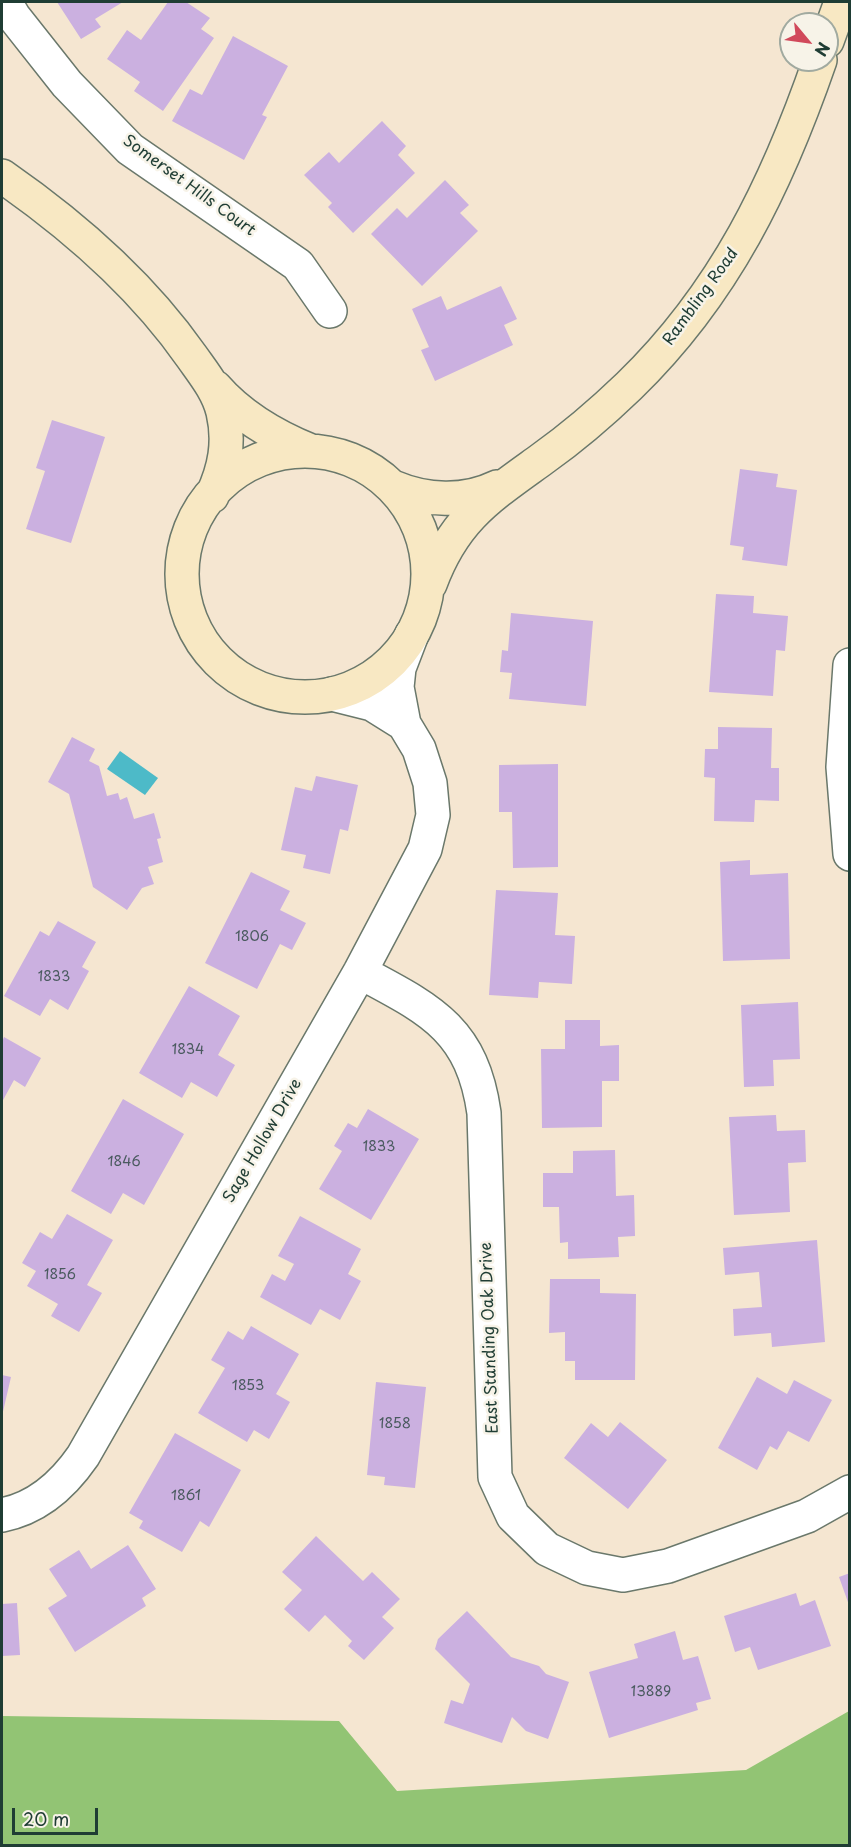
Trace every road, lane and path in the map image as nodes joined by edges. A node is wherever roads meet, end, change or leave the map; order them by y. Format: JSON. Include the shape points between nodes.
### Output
{"nodes":[{"id":1,"x":6,"y":2,"type":"edge"},
{"id":2,"x":816,"y":72,"type":"edge"},
{"id":3,"x":2,"y":176,"type":"edge"},
{"id":4,"x":330,"y":311,"type":"dead end"},
{"id":5,"x":206,"y":376,"type":"junction"},
{"id":6,"x":312,"y":451,"type":"junction"},
{"id":7,"x":509,"y":481,"type":"junction"},
{"id":8,"x":393,"y":488,"type":"junction"},
{"id":9,"x":212,"y":495,"type":"junction"},
{"id":10,"x":427,"y":592,"type":"junction"},
{"id":11,"x":412,"y":634,"type":"junction"},
{"id":12,"x":849,"y":665,"type":"edge"},
{"id":13,"x":332,"y":694,"type":"junction"},
{"id":14,"x":404,"y":724,"type":"junction"},
{"id":15,"x":849,"y":854,"type":"edge"},
{"id":16,"x":360,"y":972,"type":"junction"},
{"id":17,"x":849,"y":1492,"type":"edge"},
{"id":18,"x":2,"y":1515,"type":"edge"}],
"edges":[{"from":1,"to":4,"type":"street","name":"Somerset Hills Court","via":[[67,84],[130,149],[298,265]]},
{"from":2,"to":7,"type":"street","name":"Rambling Road","via":[[776,178],[707,295],[630,384],[573,436]]},
{"from":3,"to":5,"type":"street","via":[[104,256],[161,316]]},
{"from":5,"to":6,"type":"street","via":[[258,425]]},
{"from":5,"to":9,"type":"street","via":[[223,409],[226,427],[224,463]]},
{"from":6,"to":8,"type":"street","via":[[356,462]]},
{"from":6,"to":9,"type":"street","via":[[257,462],[228,479]]},
{"from":7,"to":8,"type":"street","name":"Rambling Road","via":[[454,498],[422,497]]},
{"from":7,"to":10,"type":"street","name":"Rambling Road","via":[[467,518],[437,565]]},
{"from":8,"to":10,"type":"street","via":[[418,525],[428,569]]},
{"from":9,"to":13,"type":"street","via":[[190,533],[183,576],[185,598],[201,638],[213,656],[247,683],[288,696]]},
{"from":10,"to":11,"type":"street"},
{"from":11,"to":13,"type":"street","via":[[401,651],[378,672]]},
{"from":11,"to":14,"type":"street","name":"Sage Hollow Drive","via":[[398,678]]},
{"from":12,"to":15,"type":"street","via":[[843,767]]},
{"from":13,"to":14,"type":"street","name":"Sage Hollow Drive","via":[[372,704]]},
{"from":14,"to":16,"type":"street","name":"Sage Hollow Drive","via":[[419,749],[430,783],[430,832]]},
{"from":16,"to":17,"type":"street","name":"East Standing Oak Drive","via":[[439,1019],[462,1047],[477,1079],[484,1113],[495,1477],[513,1516],[547,1549],[587,1568],[622,1575],[668,1566],[807,1516]]},
{"from":16,"to":18,"type":"street","name":"Sage Hollow Drive","via":[[83,1456],[59,1486],[43,1498]]}]}
